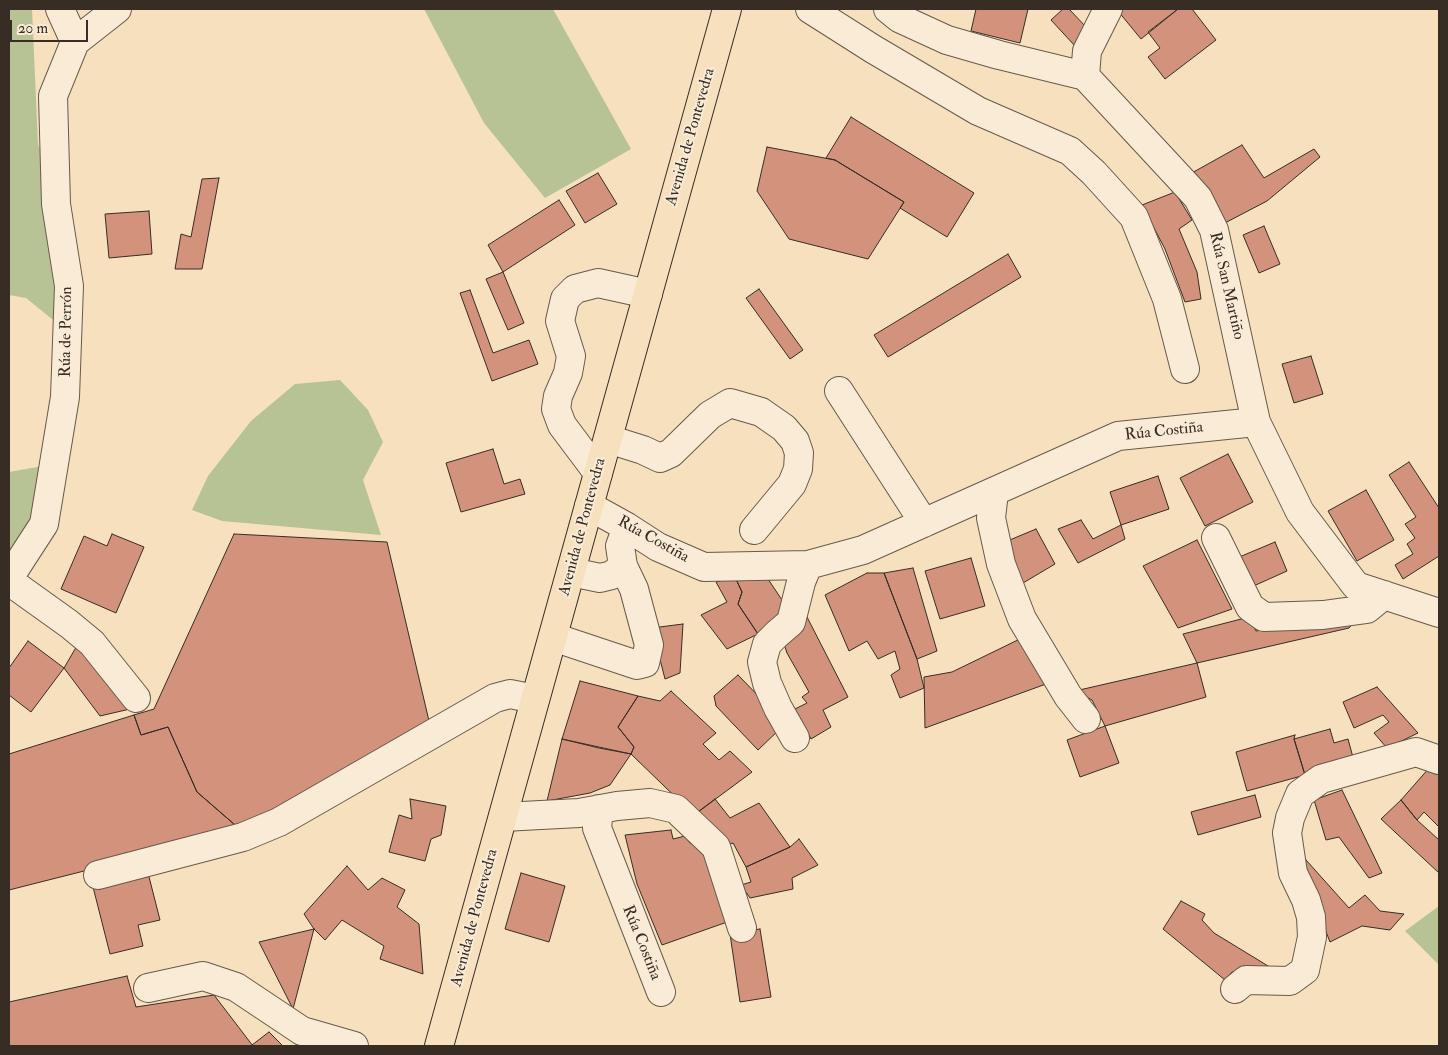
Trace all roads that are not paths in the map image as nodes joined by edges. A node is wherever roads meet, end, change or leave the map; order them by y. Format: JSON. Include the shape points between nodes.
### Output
{"nodes":[{"id":1,"x":60,"y":9,"type":"edge"},
{"id":2,"x":116,"y":9,"type":"edge"},
{"id":3,"x":727,"y":9,"type":"edge"},
{"id":4,"x":810,"y":9,"type":"edge"},
{"id":5,"x":888,"y":9,"type":"edge"},
{"id":6,"x":1108,"y":9,"type":"edge"},
{"id":7,"x":75,"y":42,"type":"junction"},
{"id":8,"x":1085,"y":76,"type":"junction"},
{"id":9,"x":648,"y":294,"type":"junction"},
{"id":10,"x":1185,"y":369,"type":"dead end"},
{"id":11,"x":839,"y":391,"type":"dead end"},
{"id":12,"x":1256,"y":422,"type":"junction"},
{"id":13,"x":608,"y":439,"type":"junction"},
{"id":14,"x":598,"y":474,"type":"junction"},
{"id":15,"x":994,"y":492,"type":"junction"},
{"id":16,"x":589,"y":506,"type":"junction"},
{"id":17,"x":924,"y":523,"type":"junction"},
{"id":18,"x":627,"y":527,"type":"junction"},
{"id":19,"x":754,"y":530,"type":"dead end"},
{"id":20,"x":1216,"y":538,"type":"dead end"},
{"id":21,"x":808,"y":565,"type":"junction"},
{"id":22,"x":623,"y":566,"type":"junction"},
{"id":23,"x":571,"y":572,"type":"junction"},
{"id":24,"x":9,"y":579,"type":"edge"},
{"id":25,"x":1384,"y":595,"type":"junction"},
{"id":26,"x":1439,"y":613,"type":"edge"},
{"id":27,"x":553,"y":637,"type":"junction"},
{"id":28,"x":136,"y":698,"type":"dead end"},
{"id":29,"x":535,"y":699,"type":"junction"},
{"id":30,"x":1086,"y":719,"type":"dead end"},
{"id":31,"x":795,"y":738,"type":"dead end"},
{"id":32,"x":1439,"y":760,"type":"edge"},
{"id":33,"x":599,"y":809,"type":"junction"},
{"id":34,"x":503,"y":817,"type":"junction"},
{"id":35,"x":98,"y":875,"type":"dead end"},
{"id":36,"x":742,"y":928,"type":"dead end"},
{"id":37,"x":148,"y":988,"type":"dead end"},
{"id":38,"x":1235,"y":989,"type":"dead end"},
{"id":39,"x":661,"y":992,"type":"dead end"},
{"id":40,"x":354,"y":1046,"type":"edge"},
{"id":41,"x":439,"y":1046,"type":"edge"}],
"edges":[{"from":1,"to":7,"type":"street"},
{"from":2,"to":7,"type":"street","name":"Rúa de Perrón"},
{"from":3,"to":9,"type":"main road","name":"Avenida de Pontevedra"},
{"from":4,"to":10,"type":"street","via":[[978,112],[1070,151],[1094,173],[1134,217],[1167,300]]},
{"from":5,"to":8,"type":"street","via":[[899,18],[947,40]]},
{"from":6,"to":8,"type":"street","via":[[1087,51]]},
{"from":7,"to":24,"type":"street","name":"Rúa de Perrón","via":[[53,96],[56,204],[70,286],[65,397],[44,524]]},
{"from":8,"to":12,"type":"street","name":"Rúa San Martiño","via":[[1198,198],[1214,230]]},
{"from":9,"to":13,"type":"main road","name":"Avenida de Pontevedra"},
{"from":9,"to":14,"type":"street","via":[[598,283],[575,289],[565,299],[560,321],[571,356],[556,409],[562,425]]},
{"from":11,"to":17,"type":"street"},
{"from":12,"to":15,"type":"street","name":"Rúa Costiña","via":[[1118,436]]},
{"from":12,"to":25,"type":"street","name":"Rúa San Martiño","via":[[1300,512],[1356,586]]},
{"from":13,"to":14,"type":"main road","name":"Avenida de Pontevedra"},
{"from":13,"to":19,"type":"street","via":[[660,458],[671,453],[710,415],[730,403],[761,412],[784,428],[795,441],[799,453],[798,469],[792,484]]},
{"from":14,"to":16,"type":"main road","name":"Avenida de Pontevedra"},
{"from":15,"to":17,"type":"street","name":"Rúa Costiña"},
{"from":15,"to":30,"type":"street","via":[[991,518],[1001,564],[1022,619],[1068,696]]},
{"from":16,"to":18,"type":"street","name":"Rúa Costiña"},
{"from":16,"to":23,"type":"main road","name":"Avenida de Pontevedra"},
{"from":17,"to":21,"type":"street","name":"Rúa Costiña","via":[[863,550]]},
{"from":18,"to":21,"type":"street","name":"Rúa Costiña","via":[[658,547],[704,567]]},
{"from":18,"to":22,"type":"street","via":[[620,546]]},
{"from":20,"to":25,"type":"street","via":[[1250,607],[1264,616],[1323,615],[1366,609]]},
{"from":21,"to":31,"type":"street","via":[[791,622],[767,644],[762,662],[778,708]]},
{"from":22,"to":23,"type":"street","via":[[612,575],[600,578]]},
{"from":22,"to":27,"type":"street","via":[[634,589],[649,644],[645,662],[637,665]]},
{"from":23,"to":27,"type":"main road","name":"Avenida de Pontevedra"},
{"from":24,"to":28,"type":"street","name":"Rúa de Perrón","via":[[92,643]]},
{"from":25,"to":26,"type":"street","name":"Rúa San Martiño"},
{"from":27,"to":29,"type":"main road","name":"Avenida de Pontevedra"},
{"from":29,"to":34,"type":"main road","name":"Avenida de Pontevedra"},
{"from":29,"to":35,"type":"street","via":[[510,694],[495,698],[279,822],[242,837]]},
{"from":32,"to":38,"type":"street","via":[[1416,752],[1321,779],[1300,794],[1287,833],[1293,873],[1312,917],[1306,970],[1290,981],[1246,980]]},
{"from":33,"to":34,"type":"street"},
{"from":33,"to":36,"type":"street","via":[[650,803],[676,808],[716,847]]},
{"from":33,"to":39,"type":"street","name":"Rúa Costiña","via":[[597,828]]},
{"from":34,"to":41,"type":"main road","name":"Avenida de Pontevedra"},
{"from":37,"to":40,"type":"street","via":[[203,976],[236,987],[302,1031]]}]}
